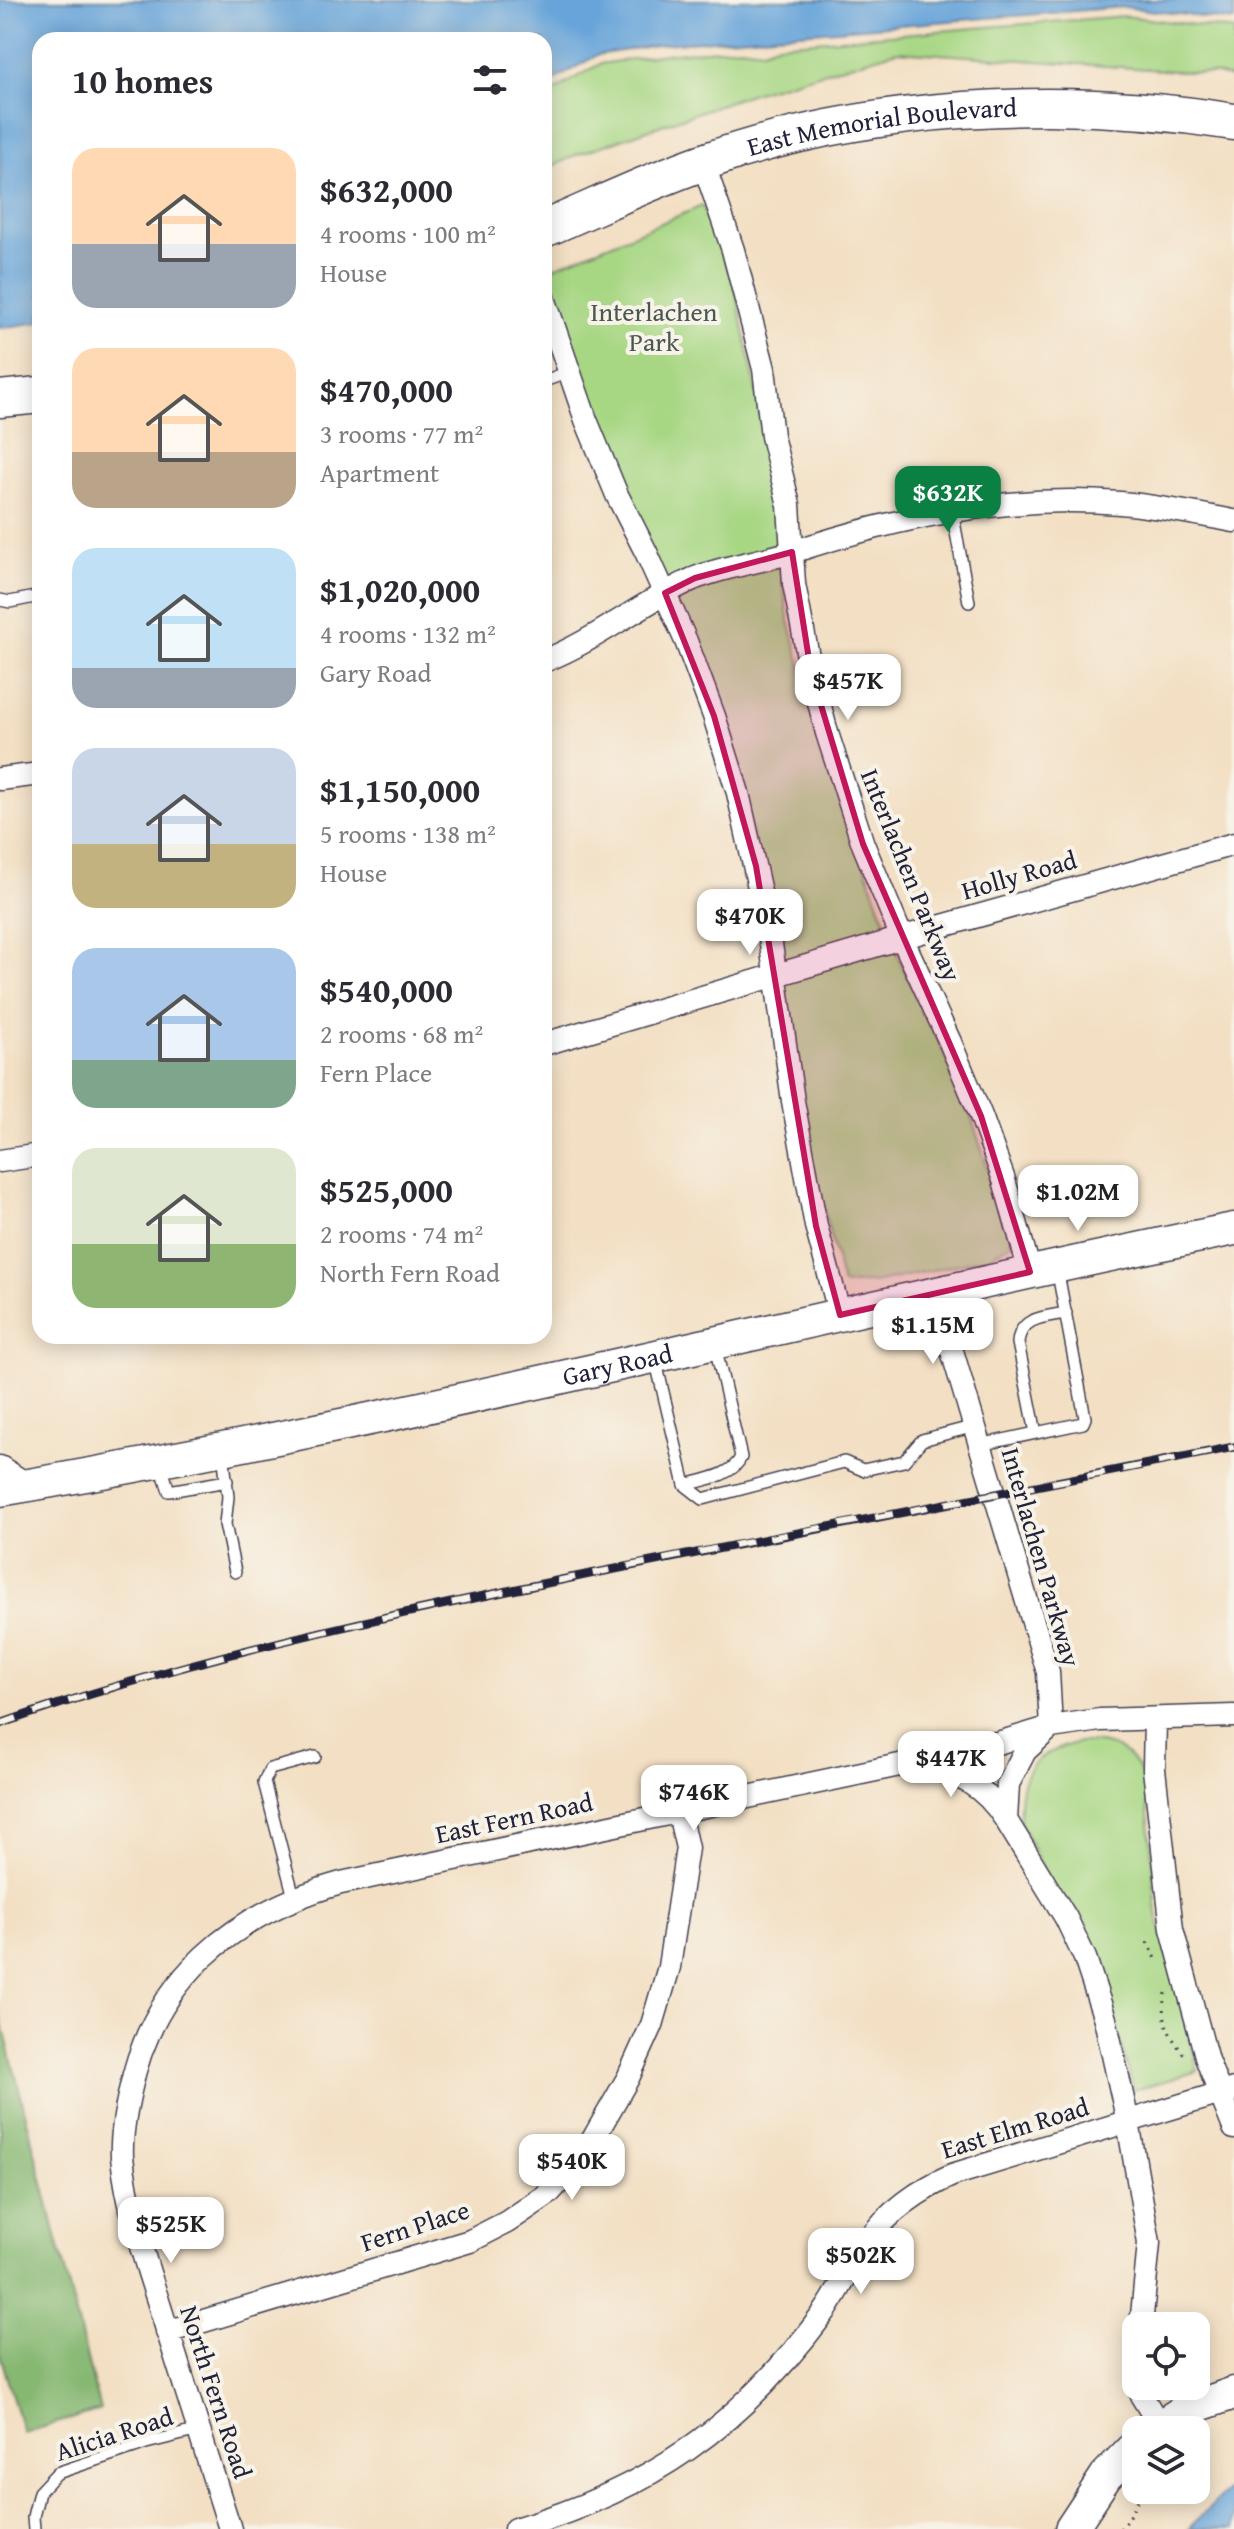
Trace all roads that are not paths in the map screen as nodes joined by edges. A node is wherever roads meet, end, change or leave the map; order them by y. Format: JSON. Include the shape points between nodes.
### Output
{"nodes":[{"id":1,"x":1234,"y":122,"type":"edge"},
{"id":2,"x":703,"y":162,"type":"junction"},
{"id":3,"x":552,"y":226,"type":"edge"},
{"id":4,"x":552,"y":322,"type":"edge"},
{"id":5,"x":569,"y":372,"type":"junction"},
{"id":6,"x":552,"y":378,"type":"edge"},
{"id":7,"x":32,"y":396,"type":"edge"},
{"id":8,"x":0,"y":399,"type":"edge"},
{"id":9,"x":952,"y":510,"type":"junction"},
{"id":10,"x":1234,"y":521,"type":"edge"},
{"id":11,"x":792,"y":552,"type":"junction"},
{"id":12,"x":665,"y":593,"type":"junction"},
{"id":13,"x":32,"y":598,"type":"edge"},
{"id":14,"x":0,"y":600,"type":"edge"},
{"id":15,"x":969,"y":602,"type":"dead end"},
{"id":16,"x":552,"y":657,"type":"edge"},
{"id":17,"x":32,"y":775,"type":"edge"},
{"id":18,"x":0,"y":779,"type":"edge"},
{"id":19,"x":1234,"y":844,"type":"edge"},
{"id":20,"x":902,"y":938,"type":"junction"},
{"id":21,"x":777,"y":976,"type":"junction"},
{"id":22,"x":552,"y":1042,"type":"edge"},
{"id":23,"x":32,"y":1156,"type":"edge"},
{"id":24,"x":0,"y":1161,"type":"edge"},
{"id":25,"x":1234,"y":1229,"type":"edge"},
{"id":26,"x":1043,"y":1269,"type":"junction"},
{"id":27,"x":935,"y":1294,"type":"junction"},
{"id":28,"x":1066,"y":1313,"type":"junction"},
{"id":29,"x":840,"y":1315,"type":"junction"},
{"id":30,"x":715,"y":1343,"type":"junction"},
{"id":31,"x":655,"y":1357,"type":"junction"},
{"id":32,"x":1036,"y":1433,"type":"junction"},
{"id":33,"x":978,"y":1435,"type":"junction"},
{"id":34,"x":225,"y":1465,"type":"junction"},
{"id":35,"x":0,"y":1467,"type":"edge"},
{"id":36,"x":685,"y":1485,"type":"junction"},
{"id":37,"x":14,"y":1488,"type":"edge"},
{"id":38,"x":235,"y":1572,"type":"dead end"},
{"id":39,"x":1234,"y":1716,"type":"edge"},
{"id":40,"x":1155,"y":1719,"type":"junction"},
{"id":41,"x":1051,"y":1727,"type":"junction"},
{"id":42,"x":315,"y":1757,"type":"dead end"},
{"id":43,"x":909,"y":1763,"type":"junction"},
{"id":44,"x":679,"y":1813,"type":"junction"},
{"id":45,"x":1006,"y":1820,"type":"junction"},
{"id":46,"x":294,"y":1897,"type":"junction"},
{"id":47,"x":170,"y":1996,"type":"joint"},
{"id":48,"x":1228,"y":2091,"type":"edge"},
{"id":49,"x":1128,"y":2122,"type":"junction"},
{"id":50,"x":1234,"y":2128,"type":"edge"},
{"id":51,"x":1142,"y":2312,"type":"edge"},
{"id":52,"x":167,"y":2332,"type":"junction"},
{"id":53,"x":1234,"y":2393,"type":"edge"},
{"id":54,"x":1176,"y":2416,"type":"edge"},
{"id":55,"x":199,"y":2430,"type":"junction"},
{"id":56,"x":1122,"y":2461,"type":"edge"},
{"id":57,"x":34,"y":2529,"type":"edge"},
{"id":58,"x":230,"y":2529,"type":"edge"},
{"id":59,"x":515,"y":2529,"type":"edge"},
{"id":60,"x":1071,"y":2529,"type":"edge"}],
"edges":[{"from":1,"to":2,"type":"main road","name":"East Memorial Boulevard","via":[[1129,109],[1007,107],[881,119]]},
{"from":2,"to":3,"type":"main road","name":"East Memorial Boulevard"},
{"from":2,"to":11,"type":"street","name":"Interlachen Parkway","via":[[764,369],[772,436],[789,505]]},
{"from":4,"to":5,"type":"street"},
{"from":5,"to":6,"type":"lane"},
{"from":5,"to":12,"type":"street","via":[[617,495]]},
{"from":7,"to":8,"type":"main road"},
{"from":9,"to":10,"type":"street","via":[[1120,503]]},
{"from":9,"to":11,"type":"street","via":[[828,538]]},
{"from":9,"to":15,"type":"lane"},
{"from":11,"to":12,"type":"street","via":[[695,578]]},
{"from":11,"to":20,"type":"street","name":"Interlachen Parkway","via":[[802,628],[827,733],[863,844]]},
{"from":12,"to":16,"type":"street"},
{"from":12,"to":21,"type":"street","via":[[738,793]]},
{"from":13,"to":14,"type":"lane"},
{"from":17,"to":18,"type":"street"},
{"from":19,"to":20,"type":"street","name":"Holly Road"},
{"from":20,"to":21,"type":"street","name":"Holly Road"},
{"from":20,"to":26,"type":"street","name":"Interlachen Parkway"},
{"from":21,"to":22,"type":"street","name":"Holly Road"},
{"from":21,"to":29,"type":"street","via":[[816,1226]]},
{"from":23,"to":24,"type":"street"},
{"from":25,"to":26,"type":"main road","name":"Gary Road"},
{"from":26,"to":27,"type":"main road","name":"Gary Road"},
{"from":26,"to":28,"type":"lane"},
{"from":27,"to":29,"type":"main road","name":"Gary Road"},
{"from":27,"to":33,"type":"street","name":"Interlachen Parkway"},
{"from":28,"to":32,"type":"lane","via":[[1029,1321],[1019,1336]]},
{"from":28,"to":32,"type":"lane","via":[[1085,1418],[1083,1423]]},
{"from":29,"to":30,"type":"main road","name":"Gary Road"},
{"from":30,"to":31,"type":"main road","name":"Gary Road"},
{"from":30,"to":36,"type":"lane","via":[[741,1457],[728,1471]]},
{"from":31,"to":34,"type":"main road","name":"Gary Road"},
{"from":31,"to":36,"type":"lane"},
{"from":32,"to":33,"type":"lane"},
{"from":33,"to":36,"type":"lane","via":[[922,1440],[904,1461],[863,1470],[844,1462],[703,1499]]},
{"from":33,"to":41,"type":"street","name":"Interlachen Parkway","via":[[1048,1672]]},
{"from":34,"to":37,"type":"main road","name":"Gary Road","via":[[160,1462]]},
{"from":34,"to":38,"type":"lane","via":[[224,1515]]},
{"from":35,"to":37,"type":"street"},
{"from":39,"to":40,"type":"street","name":"East Fern Road"},
{"from":40,"to":41,"type":"street","name":"East Fern Road"},
{"from":40,"to":48,"type":"street","via":[[1154,1769],[1172,1929],[1207,2060]]},
{"from":41,"to":43,"type":"street","name":"East Fern Road"},
{"from":41,"to":45,"type":"street","via":[[1025,1751],[1008,1784]]},
{"from":42,"to":46,"type":"lane","via":[[270,1769],[264,1782]]},
{"from":43,"to":44,"type":"street","name":"East Fern Road"},
{"from":43,"to":45,"type":"street","via":[[950,1771],[986,1793]]},
{"from":44,"to":46,"type":"street","name":"East Fern Road"},
{"from":44,"to":52,"type":"street","name":"Fern Place","via":[[687,1848],[669,1967],[652,2025],[584,2155],[548,2194],[470,2241]]},
{"from":45,"to":49,"type":"street","via":[[1085,1958]]},
{"from":46,"to":47,"type":"street","name":"East Fern Road","via":[[229,1933]]},
{"from":47,"to":52,"type":"street","name":"North Fern Road","via":[[148,2030],[134,2071],[122,2156],[129,2201]]},
{"from":48,"to":49,"type":"street","name":"East Elm Road"},
{"from":48,"to":50,"type":"street"},
{"from":49,"to":51,"type":"street","via":[[1149,2243]]},
{"from":49,"to":59,"type":"street","name":"East Elm Road","via":[[929,2185],[869,2239],[825,2311],[749,2402],[649,2476]]},
{"from":52,"to":55,"type":"street","name":"North Fern Road"},
{"from":53,"to":54,"type":"main road"},
{"from":55,"to":57,"type":"lane","name":"Alicia Road","via":[[57,2473],[39,2492]]},
{"from":55,"to":58,"type":"street","name":"North Fern Road"},
{"from":56,"to":60,"type":"main road"}]}
